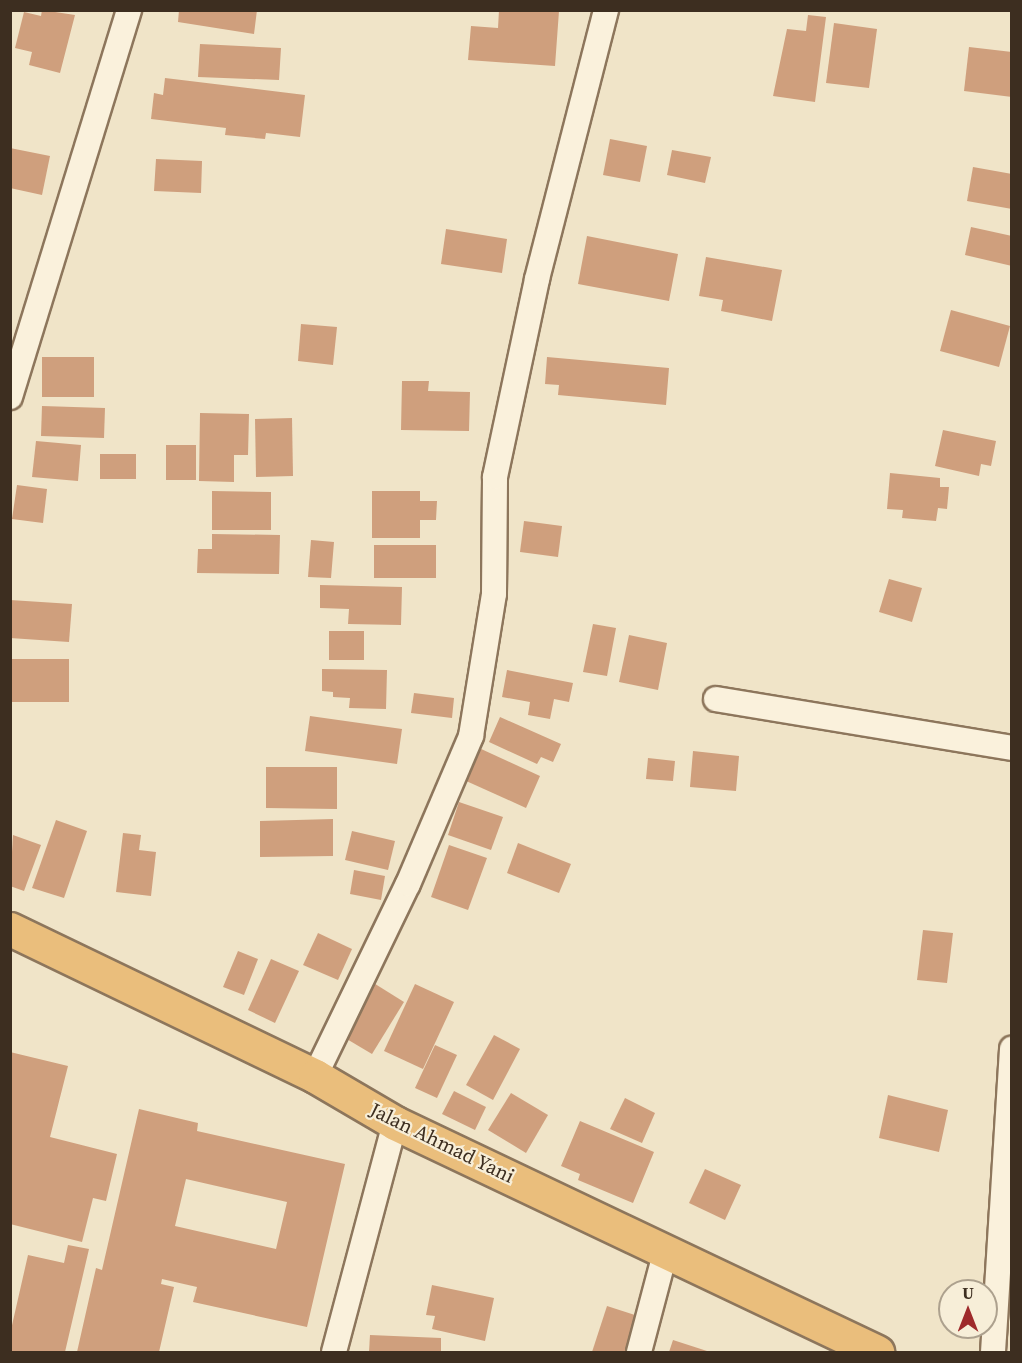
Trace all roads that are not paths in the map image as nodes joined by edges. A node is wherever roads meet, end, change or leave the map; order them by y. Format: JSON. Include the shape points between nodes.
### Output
{"nodes":[{"id":1,"x":129,"y":10,"type":"edge"},
{"id":2,"x":606,"y":10,"type":"edge"},
{"id":3,"x":10,"y":397,"type":"edge"},
{"id":4,"x":716,"y":699,"type":"dead end"},
{"id":5,"x":1011,"y":748,"type":"edge"},
{"id":6,"x":10,"y":929,"type":"edge"},
{"id":7,"x":1011,"y":1049,"type":"edge"},
{"id":8,"x":1011,"y":1061,"type":"edge"},
{"id":9,"x":315,"y":1077,"type":"junction"},
{"id":10,"x":395,"y":1123,"type":"junction"},
{"id":11,"x":666,"y":1250,"type":"junction"},
{"id":12,"x":334,"y":1353,"type":"edge"},
{"id":13,"x":639,"y":1353,"type":"edge"},
{"id":14,"x":877,"y":1353,"type":"edge"},
{"id":15,"x":993,"y":1353,"type":"edge"}],
"edges":[{"from":1,"to":3,"type":"street"},
{"from":2,"to":9,"type":"street","via":[[537,279],[495,477],[494,594],[471,736],[408,885]]},
{"from":4,"to":5,"type":"street"},
{"from":6,"to":9,"type":"highway","name":"Jalan Ahmad Yani"},
{"from":7,"to":8,"type":"street"},
{"from":8,"to":15,"type":"street"},
{"from":9,"to":10,"type":"highway","name":"Jalan Ahmad Yani"},
{"from":10,"to":11,"type":"highway","name":"Jalan Ahmad Yani"},
{"from":10,"to":12,"type":"street"},
{"from":11,"to":13,"type":"street"},
{"from":11,"to":14,"type":"highway","name":"Jalan Ahmad Yani"}]}
